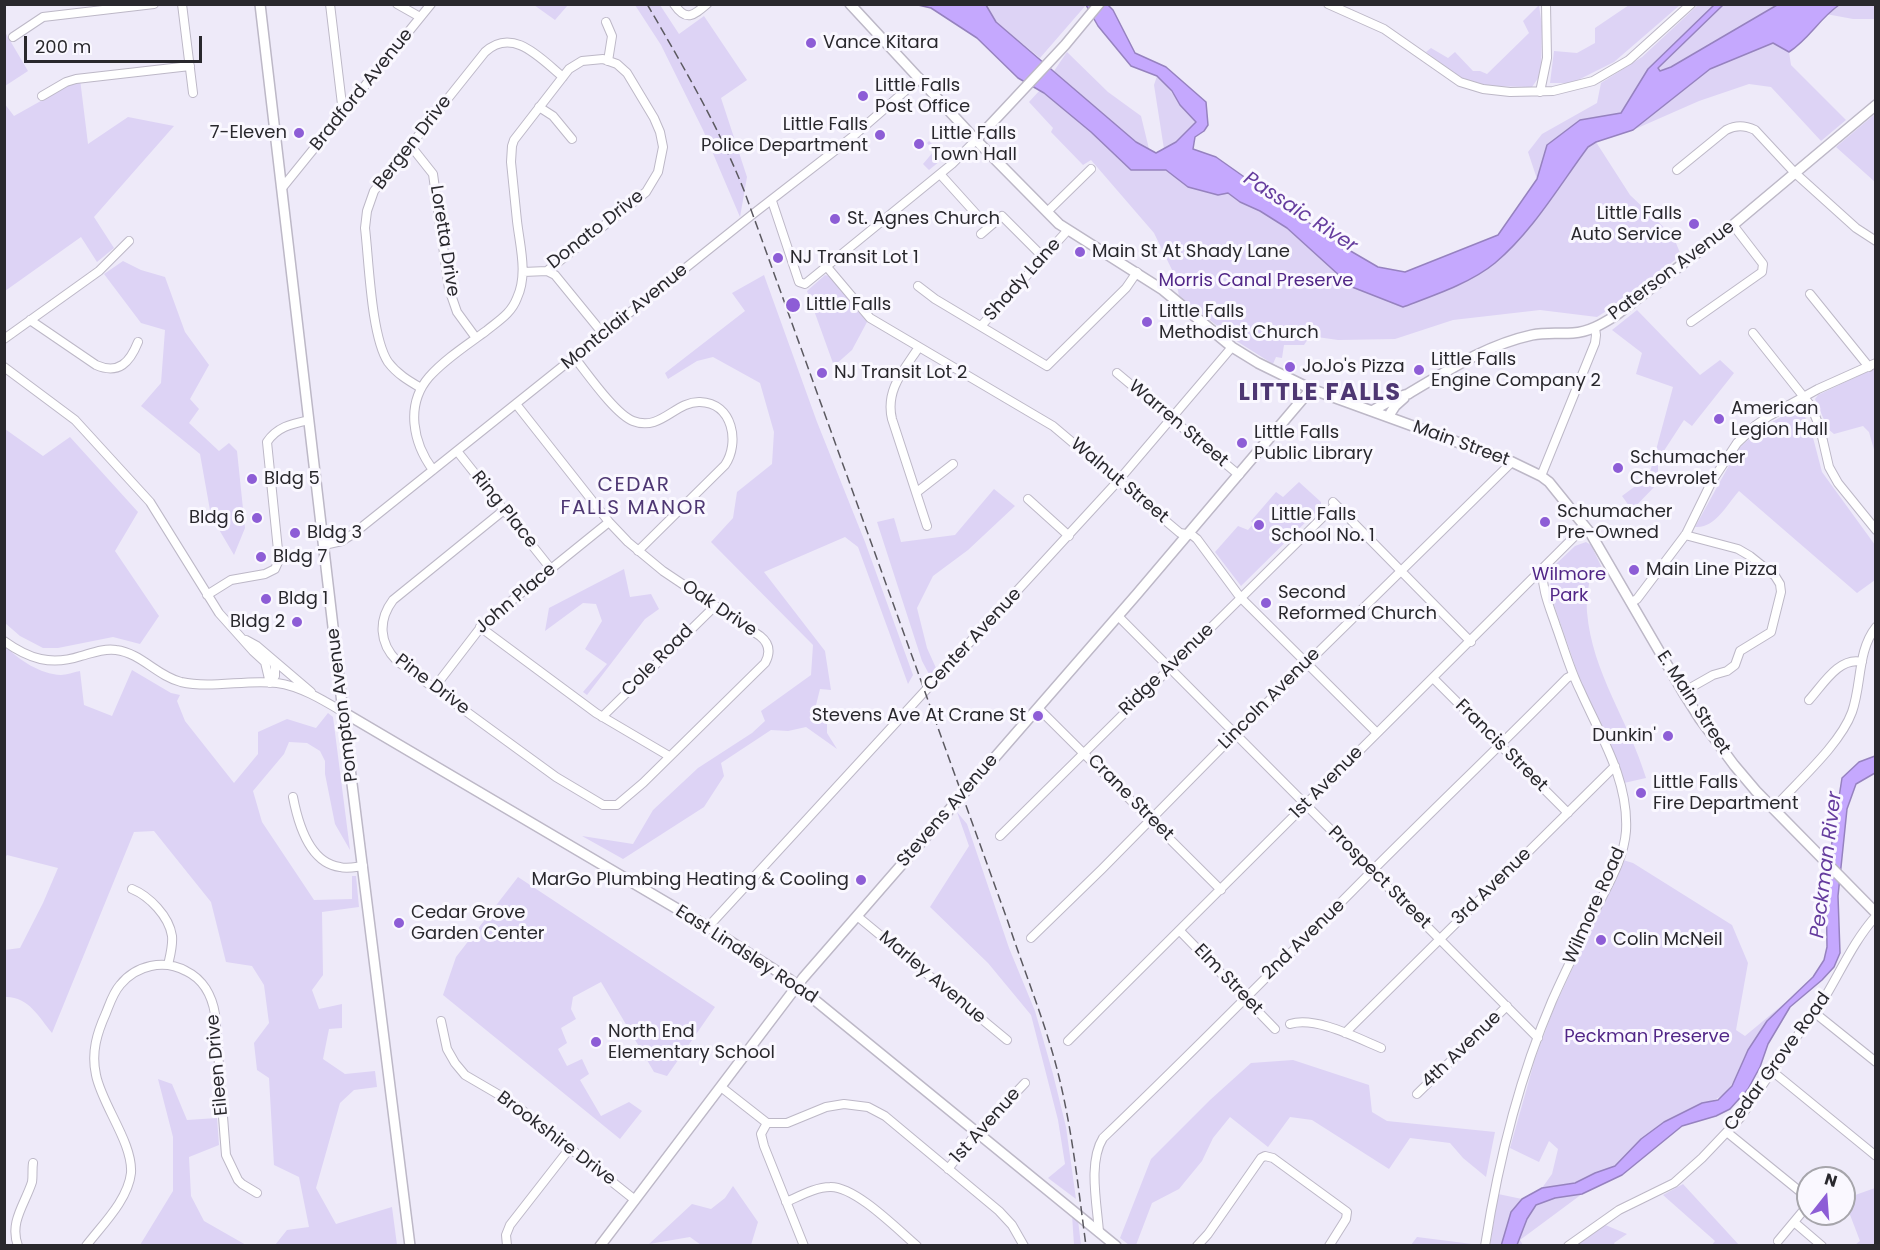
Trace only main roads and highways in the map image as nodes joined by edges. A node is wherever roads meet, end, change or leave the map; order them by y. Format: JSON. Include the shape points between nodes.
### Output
{"nodes":[{"id":1,"x":260,"y":4,"type":"edge"},
{"id":2,"x":850,"y":4,"type":"edge"},
{"id":3,"x":1099,"y":4,"type":"edge"},
{"id":4,"x":1875,"y":105,"type":"edge"},
{"id":5,"x":976,"y":140,"type":"junction"},
{"id":6,"x":1311,"y":389,"type":"junction"},
{"id":7,"x":1408,"y":394,"type":"junction"},
{"id":8,"x":1372,"y":411,"type":"junction"},
{"id":9,"x":1388,"y":417,"type":"junction"},
{"id":10,"x":1585,"y":526,"type":"joint"},
{"id":11,"x":344,"y":712,"type":"junction"},
{"id":12,"x":1875,"y":914,"type":"edge"},
{"id":13,"x":797,"y":986,"type":"junction"},
{"id":14,"x":410,"y":1245,"type":"edge"},
{"id":15,"x":600,"y":1245,"type":"edge"},
{"id":16,"x":1116,"y":1245,"type":"edge"}],
"edges":[{"from":1,"to":11,"type":"main road","name":"Pompton Avenue"},
{"from":2,"to":5,"type":"main road","name":"Main Street"},
{"from":3,"to":5,"type":"main road"},
{"from":4,"to":7,"type":"main road","name":"Paterson Avenue","via":[[1733,225],[1615,316],[1595,328],[1533,335],[1477,354]]},
{"from":5,"to":6,"type":"main road","name":"Main Street","via":[[1067,231],[1137,272],[1232,347]]},
{"from":6,"to":8,"type":"main road","name":"Main Street"},
{"from":6,"to":13,"type":"main road","name":"Stevens Avenue"},
{"from":7,"to":8,"type":"main road","name":"Paterson Avenue"},
{"from":7,"to":9,"type":"main road","name":"Paterson Avenue"},
{"from":8,"to":9,"type":"main road","name":"Main Street"},
{"from":9,"to":10,"type":"main road","name":"Main Street","via":[[1540,476],[1557,490]]},
{"from":10,"to":12,"type":"main road","name":"E. Main Street","via":[[1683,692],[1731,760]]},
{"from":11,"to":13,"type":"main road","name":"East Lindsley Road","via":[[708,927]]},
{"from":11,"to":14,"type":"main road","name":"Pompton Avenue"},
{"from":13,"to":15,"type":"main road","name":"Stevens Avenue"},
{"from":13,"to":16,"type":"main road","name":"East Lindsley Road"}]}
